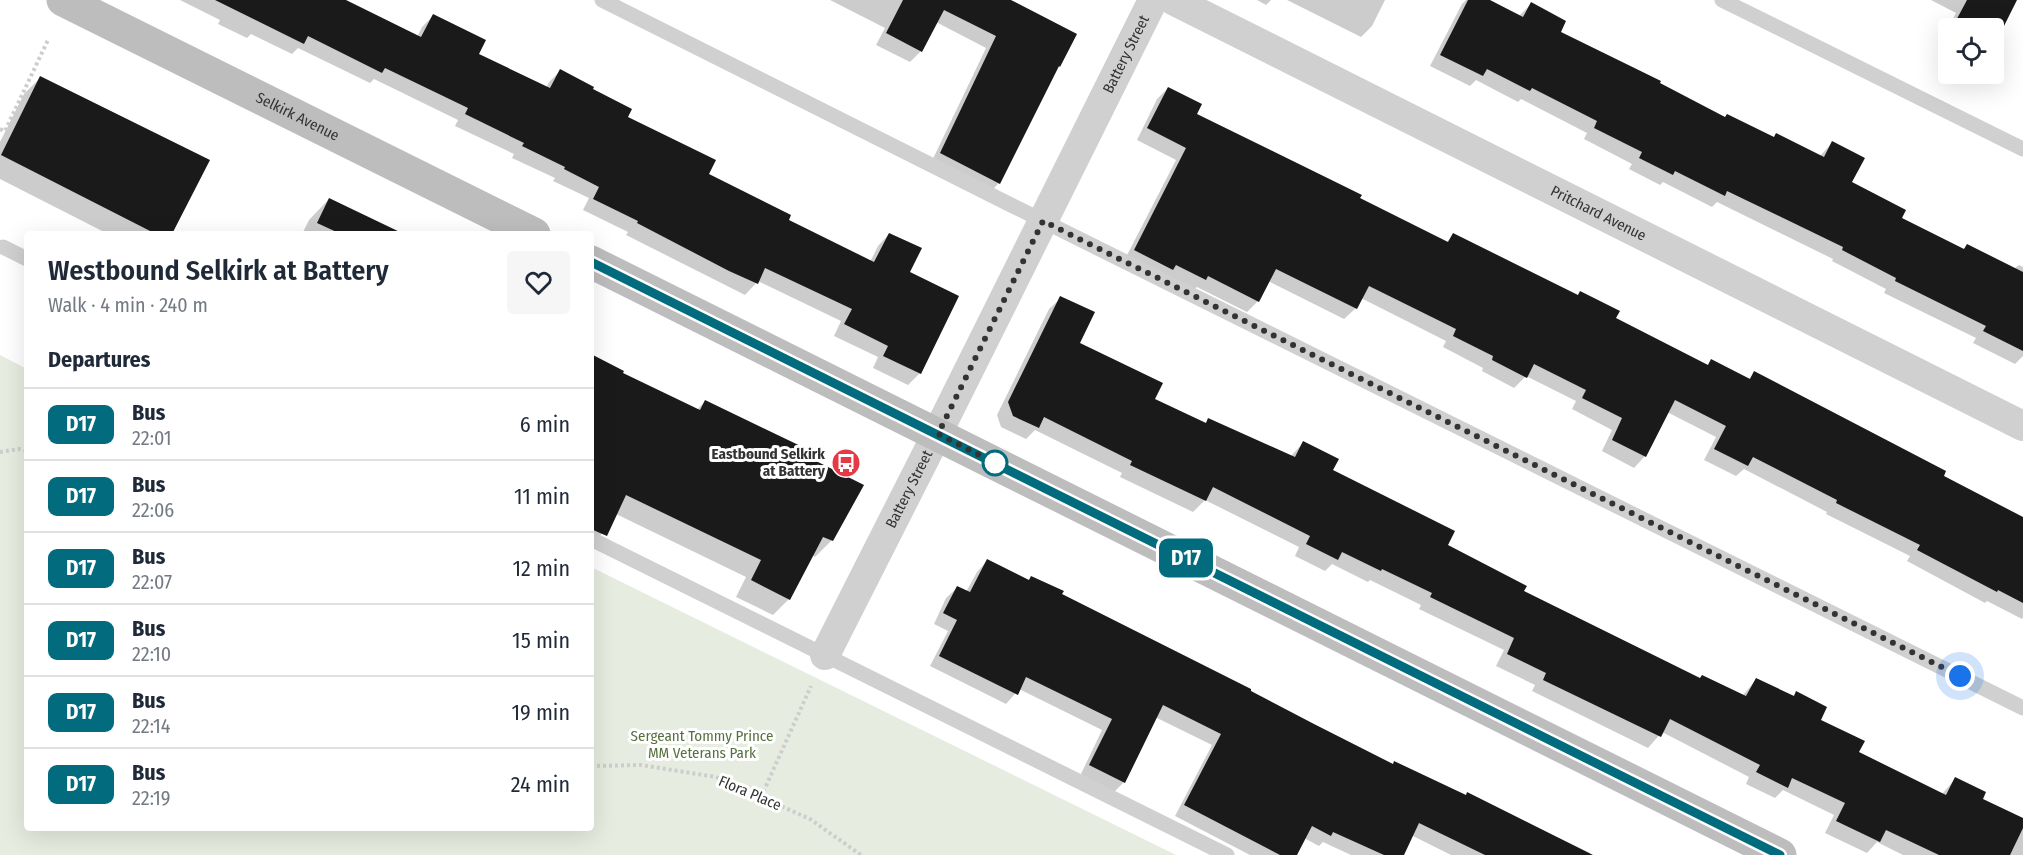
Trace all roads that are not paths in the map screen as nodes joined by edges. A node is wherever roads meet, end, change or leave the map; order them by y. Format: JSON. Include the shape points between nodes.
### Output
{"nodes":[{"id":1,"x":63,"y":0,"type":"edge"},
{"id":2,"x":602,"y":0,"type":"edge"},
{"id":3,"x":1153,"y":0,"type":"edge"},
{"id":4,"x":1173,"y":0,"type":"edge"},
{"id":5,"x":1722,"y":0,"type":"edge"},
{"id":6,"x":2023,"y":150,"type":"edge"},
{"id":7,"x":1043,"y":221,"type":"junction"},
{"id":8,"x":528,"y":231,"type":"edge"},
{"id":9,"x":3,"y":247,"type":"dead end"},
{"id":10,"x":24,"y":258,"type":"edge"},
{"id":11,"x":594,"y":263,"type":"edge"},
{"id":12,"x":2023,"y":426,"type":"edge"},
{"id":13,"x":938,"y":434,"type":"junction"},
{"id":14,"x":594,"y":540,"type":"edge"},
{"id":15,"x":825,"y":655,"type":"junction"},
{"id":16,"x":2023,"y":708,"type":"edge"},
{"id":17,"x":1227,"y":855,"type":"edge"},
{"id":18,"x":1780,"y":855,"type":"edge"}],
"edges":[{"from":1,"to":8,"type":"main road","name":"Selkirk Avenue"},
{"from":2,"to":7,"type":"lane"},
{"from":3,"to":7,"type":"street","name":"Battery Street"},
{"from":4,"to":12,"type":"street","name":"Pritchard Avenue"},
{"from":5,"to":6,"type":"lane"},
{"from":7,"to":13,"type":"street","name":"Battery Street"},
{"from":7,"to":16,"type":"lane"},
{"from":9,"to":10,"type":"lane"},
{"from":11,"to":13,"type":"main road"},
{"from":13,"to":15,"type":"street","name":"Battery Street"},
{"from":13,"to":18,"type":"main road"},
{"from":14,"to":15,"type":"lane"},
{"from":15,"to":17,"type":"lane"}]}
